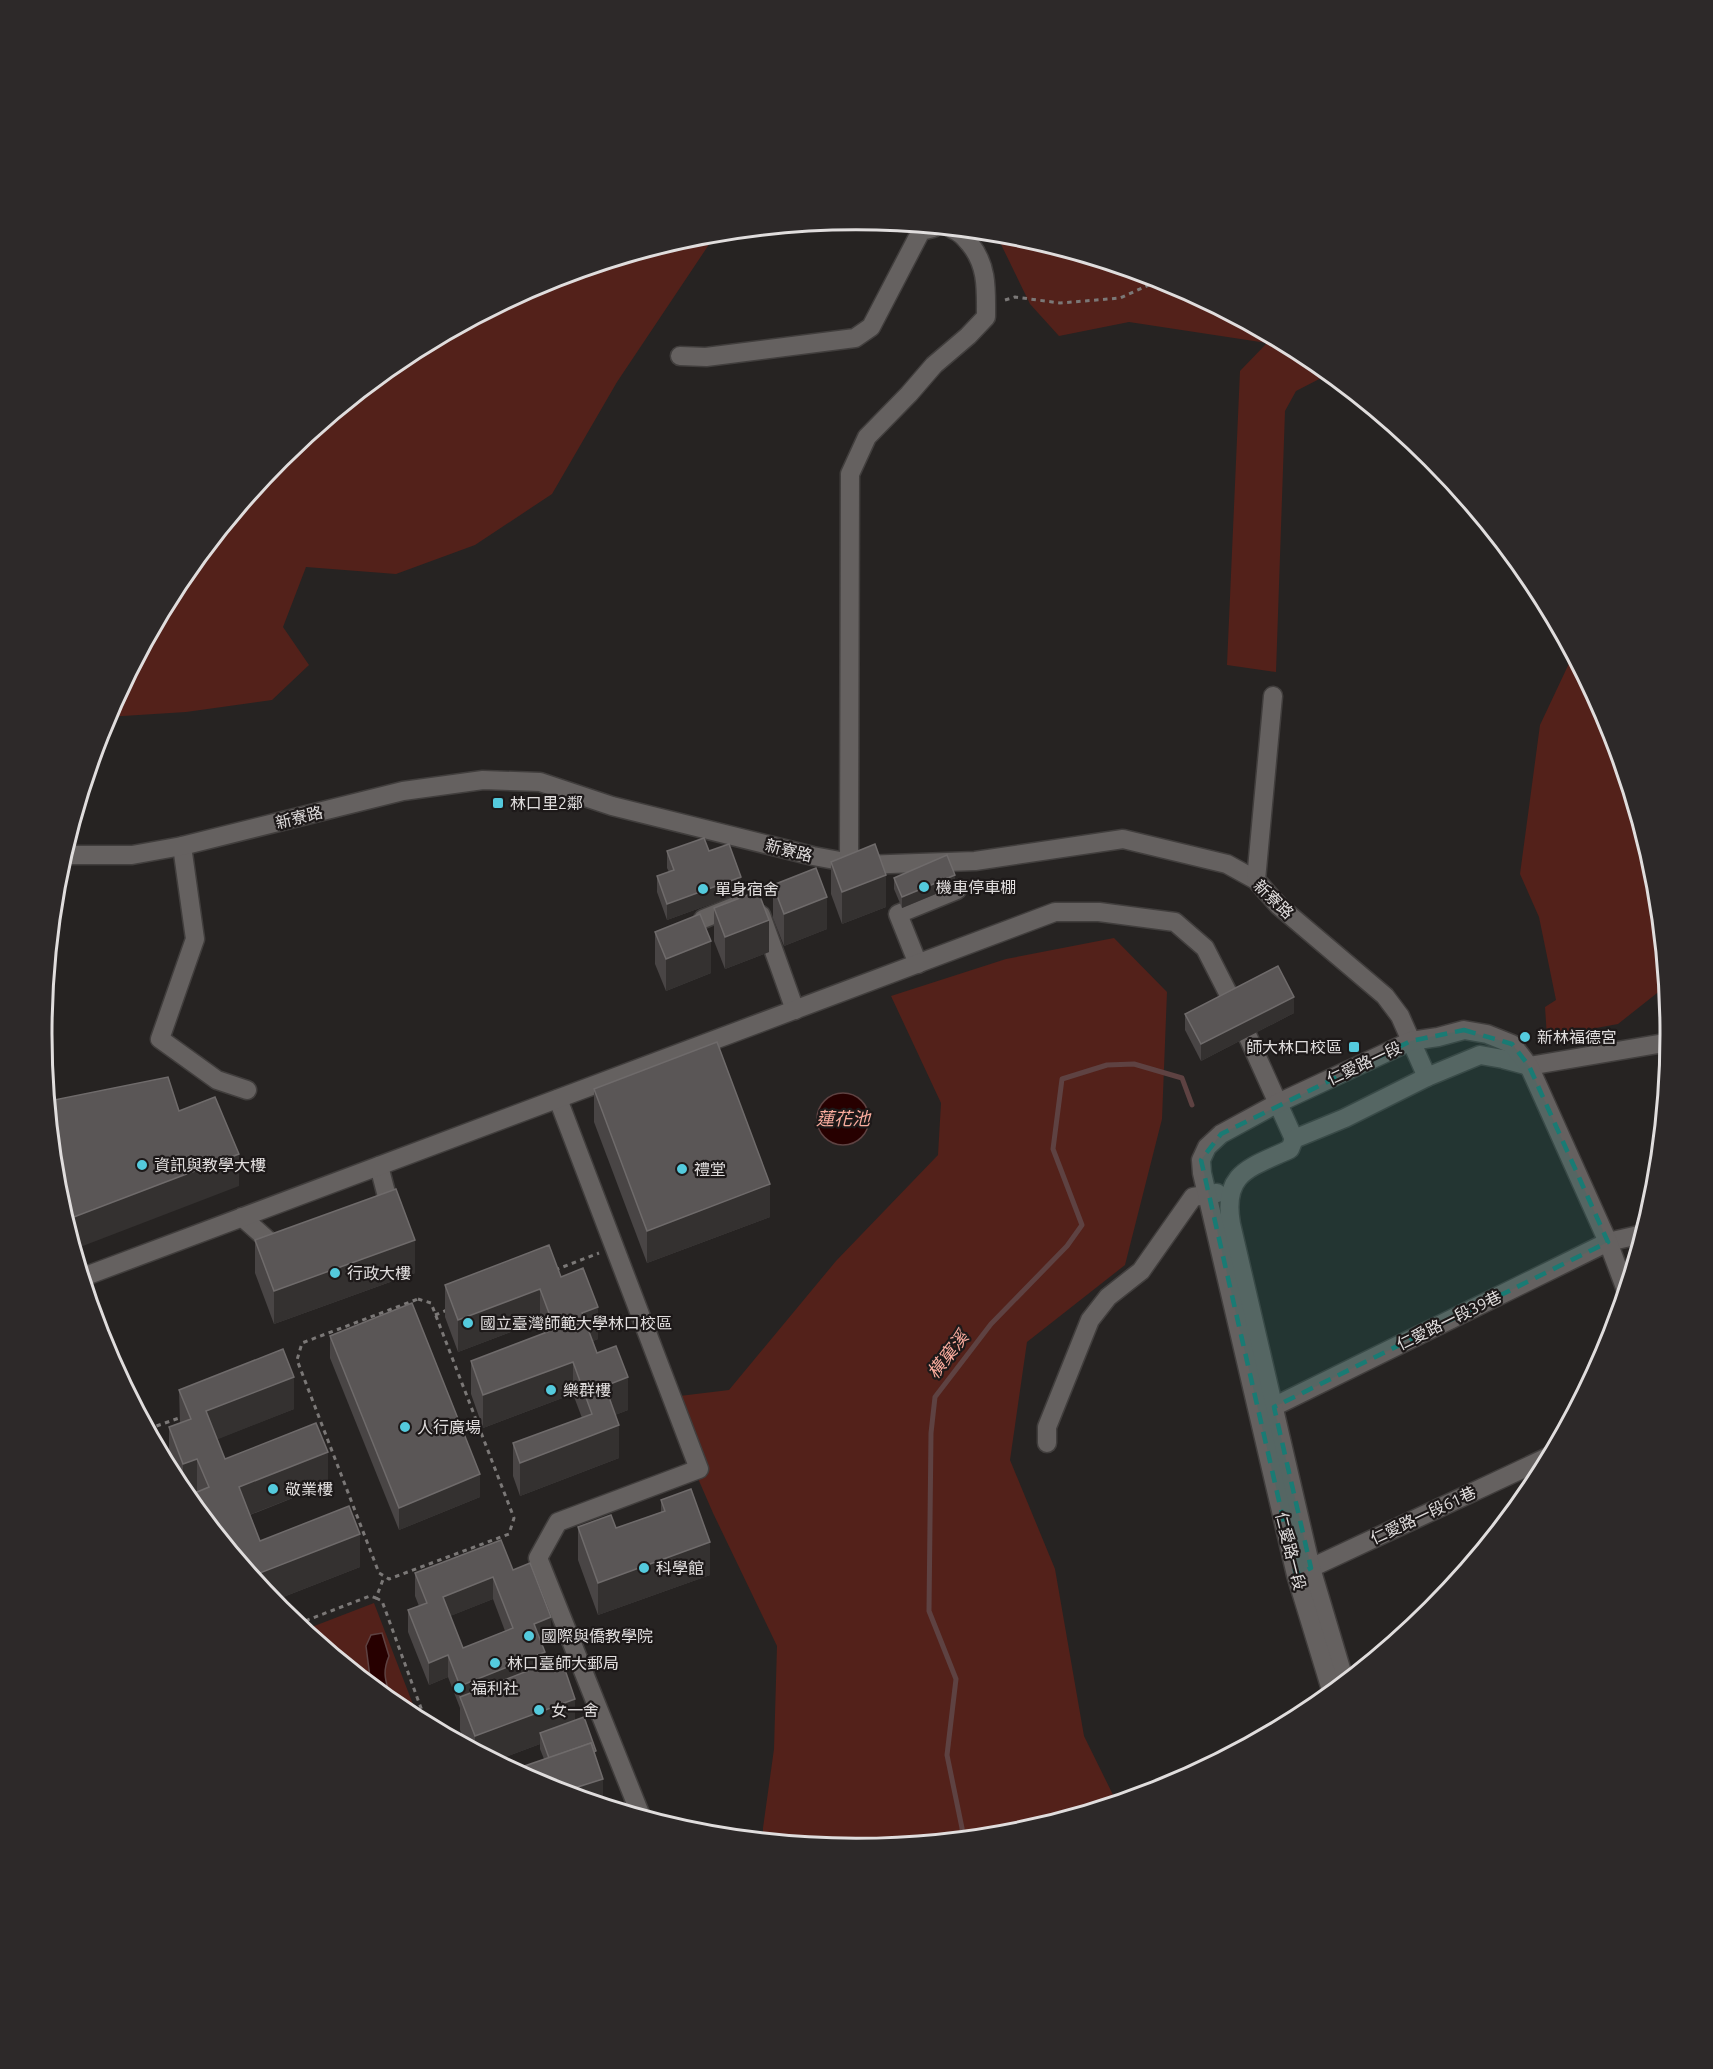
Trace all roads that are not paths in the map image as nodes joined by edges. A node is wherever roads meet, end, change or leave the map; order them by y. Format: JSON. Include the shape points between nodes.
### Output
{"nodes":[{"id":1,"x":920,"y":233,"type":"edge"},
{"id":2,"x":965,"y":238,"type":"edge"},
{"id":3,"x":680,"y":356,"type":"dead end"},
{"id":4,"x":1273,"y":696,"type":"dead end"},
{"id":5,"x":182,"y":846,"type":"junction"},
{"id":6,"x":73,"y":855,"type":"edge"},
{"id":7,"x":849,"y":863,"type":"junction"},
{"id":8,"x":1256,"y":880,"type":"junction"},
{"id":9,"x":957,"y":890,"type":"dead end"},
{"id":10,"x":703,"y":919,"type":"edge"},
{"id":11,"x":918,"y":964,"type":"junction"},
{"id":12,"x":795,"y":1010,"type":"junction"},
{"id":13,"x":1411,"y":1041,"type":"junction"},
{"id":14,"x":1660,"y":1044,"type":"edge"},
{"id":15,"x":1529,"y":1066,"type":"junction"},
{"id":16,"x":1427,"y":1077,"type":"junction"},
{"id":17,"x":247,"y":1090,"type":"dead end"},
{"id":18,"x":558,"y":1099,"type":"junction"},
{"id":19,"x":1278,"y":1103,"type":"junction"},
{"id":20,"x":1294,"y":1139,"type":"junction"},
{"id":21,"x":379,"y":1166,"type":"junction"},
{"id":22,"x":1230,"y":1192,"type":"junction"},
{"id":23,"x":1207,"y":1194,"type":"junction"},
{"id":24,"x":368,"y":1216,"type":"edge"},
{"id":25,"x":242,"y":1217,"type":"junction"},
{"id":26,"x":1635,"y":1236,"type":"edge"},
{"id":27,"x":301,"y":1242,"type":"edge"},
{"id":28,"x":1608,"y":1242,"type":"junction"},
{"id":29,"x":89,"y":1275,"type":"edge"},
{"id":30,"x":1622,"y":1279,"type":"edge"},
{"id":31,"x":1266,"y":1411,"type":"junction"},
{"id":32,"x":1047,"y":1443,"type":"dead end"},
{"id":33,"x":1537,"y":1462,"type":"edge"},
{"id":34,"x":1303,"y":1571,"type":"junction"},
{"id":35,"x":1342,"y":1675,"type":"edge"},
{"id":36,"x":1330,"y":1684,"type":"edge"},
{"id":37,"x":638,"y":1808,"type":"edge"}],
"edges":[{"from":1,"to":3,"type":"street","via":[[871,327],[855,338],[706,357]]},
{"from":2,"to":7,"type":"street","via":[[979,255],[986,279],[986,317],[934,365],[867,437],[850,474]]},
{"from":4,"to":8,"type":"street"},
{"from":5,"to":6,"type":"street","name":"新寮路","via":[[132,855]]},
{"from":5,"to":7,"type":"street","name":"新寮路","via":[[403,792],[483,780],[540,782],[612,806]]},
{"from":5,"to":17,"type":"street","via":[[195,939],[160,1039],[217,1080]]},
{"from":7,"to":8,"type":"street","name":"新寮路","via":[[975,861],[1123,839],[1227,864]]},
{"from":8,"to":13,"type":"street","name":"新寮路","via":[[1279,906],[1385,996]]},
{"from":9,"to":11,"type":"street","via":[[898,914]]},
{"from":10,"to":12,"type":"street","via":[[756,898]]},
{"from":11,"to":12,"type":"street"},
{"from":11,"to":19,"type":"street","via":[[1054,912],[1099,912],[1175,922],[1205,948]]},
{"from":12,"to":18,"type":"street"},
{"from":13,"to":15,"type":"street","name":"仁愛路一段","via":[[1464,1030],[1487,1034],[1512,1044]]},
{"from":13,"to":16,"type":"street","name":"新寮路"},
{"from":13,"to":19,"type":"street","name":"仁愛路一段"},
{"from":14,"to":15,"type":"street"},
{"from":15,"to":16,"type":"street","via":[[1480,1055]]},
{"from":15,"to":28,"type":"street","name":"仁愛路一段"},
{"from":16,"to":20,"type":"street"},
{"from":18,"to":21,"type":"street"},
{"from":18,"to":37,"type":"street","via":[[699,1469],[558,1522],[538,1558]]},
{"from":19,"to":20,"type":"street"},
{"from":19,"to":23,"type":"street","name":"仁愛路一段","via":[[1221,1134],[1207,1147],[1201,1160]]},
{"from":20,"to":22,"type":"street","via":[[1290,1149],[1239,1176]]},
{"from":21,"to":24,"type":"street","via":[[390,1208]]},
{"from":21,"to":25,"type":"street"},
{"from":22,"to":23,"type":"street"},
{"from":22,"to":31,"type":"street","name":"仁愛路一段","via":[[1232,1224]]},
{"from":23,"to":31,"type":"street","name":"仁愛路一段"},
{"from":23,"to":32,"type":"street","via":[[1193,1197],[1140,1271],[1108,1297],[1090,1320],[1047,1427]]},
{"from":25,"to":27,"type":"street","via":[[279,1251]]},
{"from":25,"to":29,"type":"street"},
{"from":26,"to":28,"type":"street","name":"仁愛路一段39巷"},
{"from":28,"to":30,"type":"street","name":"仁愛路一段"},
{"from":28,"to":31,"type":"street","name":"仁愛路一段39巷"},
{"from":31,"to":34,"type":"street","name":"仁愛路一段"},
{"from":33,"to":34,"type":"street","name":"仁愛路一段61巷"},
{"from":34,"to":35,"type":"street","name":"仁愛路一段"},
{"from":34,"to":36,"type":"street","name":"仁愛路一段"}]}
